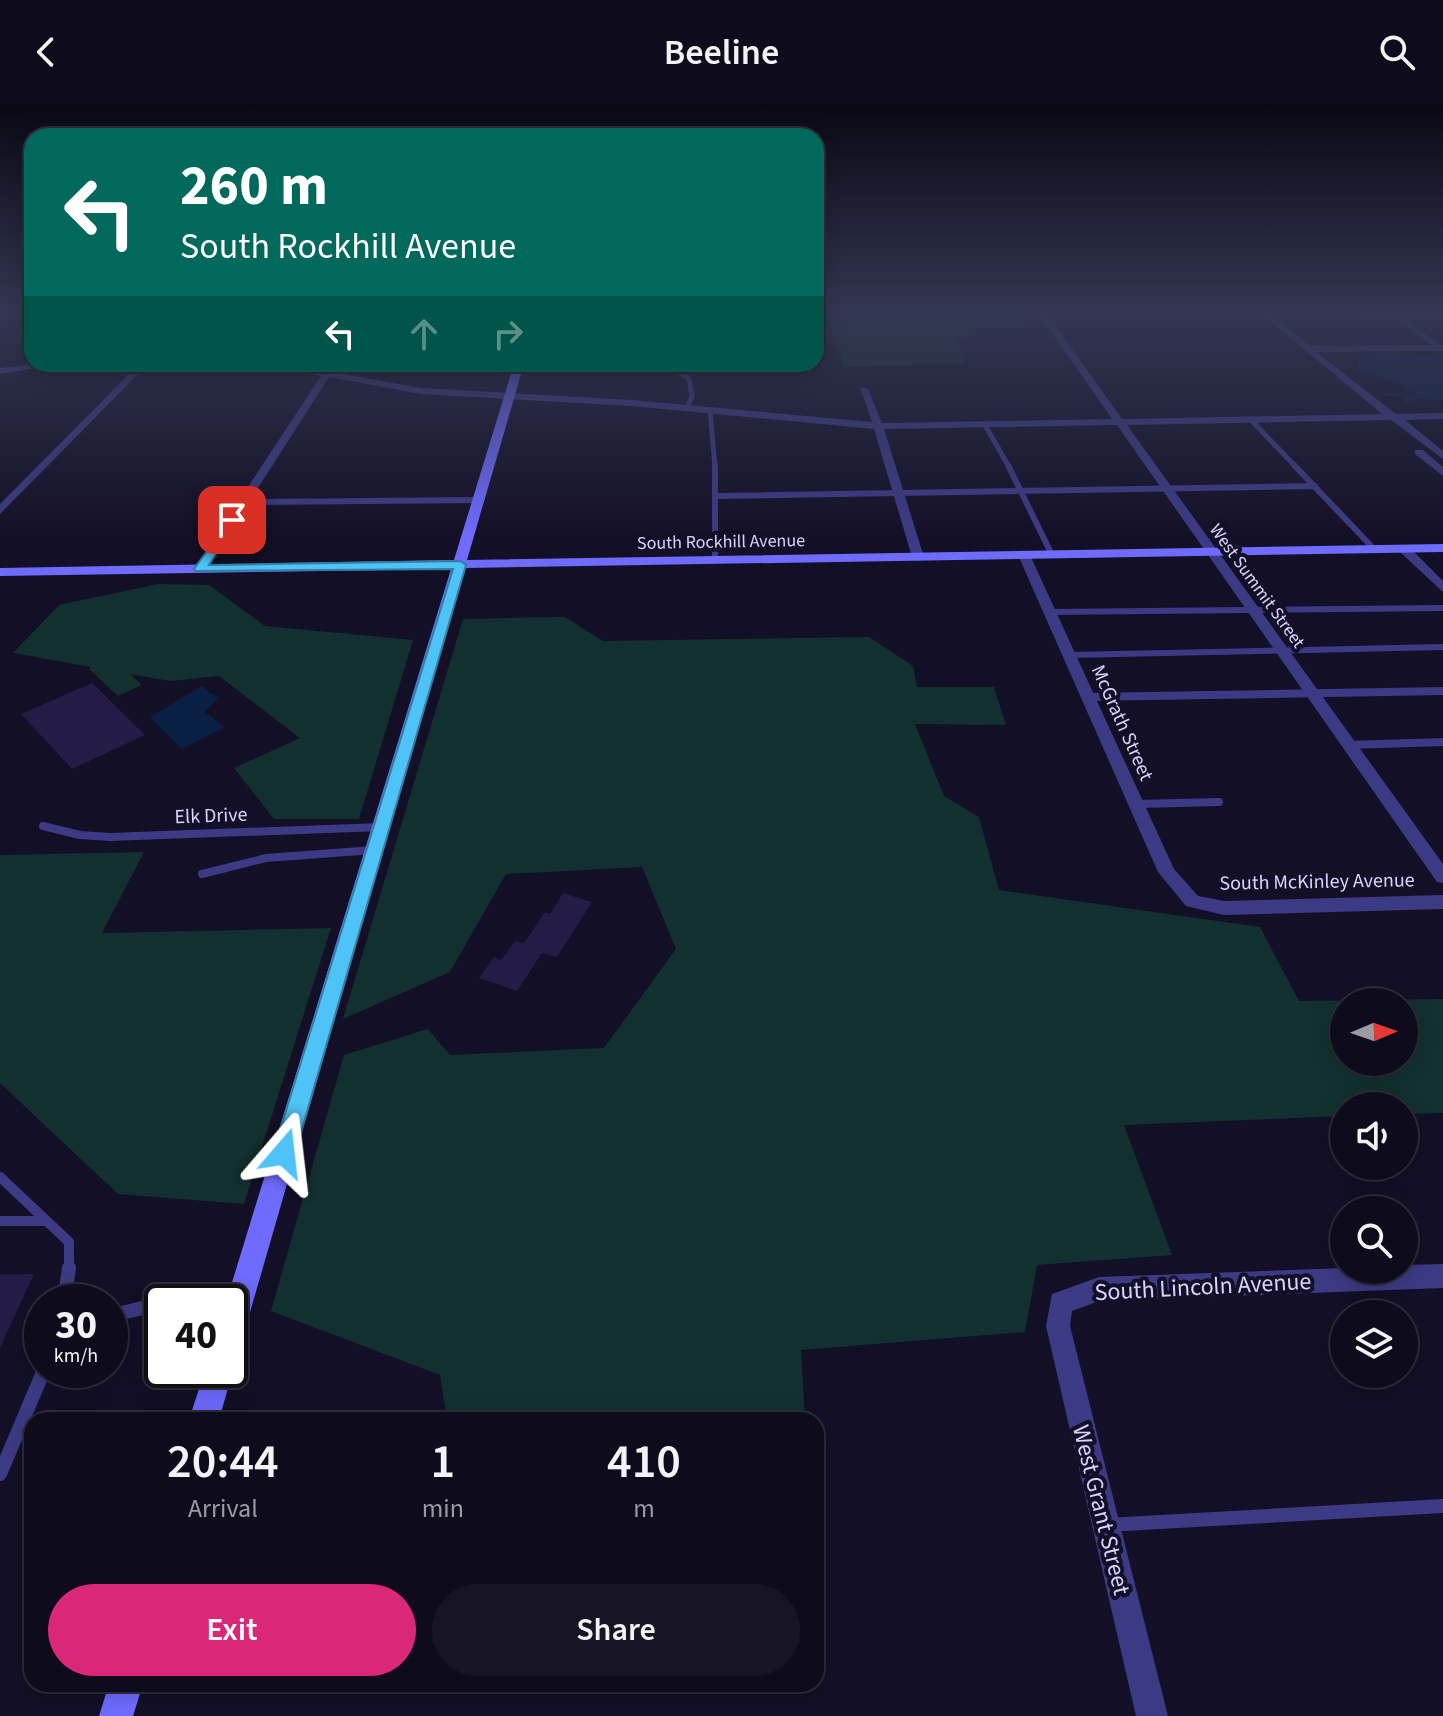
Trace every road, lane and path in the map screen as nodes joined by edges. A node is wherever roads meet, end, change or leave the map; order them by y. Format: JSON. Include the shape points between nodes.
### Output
{"nodes":[{"id":1,"x":119,"y":389,"type":"edge"},
{"id":2,"x":317,"y":389,"type":"edge"},
{"id":3,"x":410,"y":389,"type":"edge"},
{"id":4,"x":511,"y":389,"type":"edge"},
{"id":5,"x":692,"y":389,"type":"edge"},
{"id":6,"x":863,"y":389,"type":"dead end"},
{"id":7,"x":1095,"y":389,"type":"edge"},
{"id":8,"x":1357,"y":389,"type":"edge"},
{"id":9,"x":508,"y":397,"type":"junction"},
{"id":10,"x":687,"y":407,"type":"junction"},
{"id":11,"x":710,"y":410,"type":"junction"},
{"id":12,"x":1443,"y":416,"type":"edge"},
{"id":13,"x":1390,"y":417,"type":"junction"},
{"id":14,"x":1251,"y":420,"type":"junction"},
{"id":15,"x":1119,"y":423,"type":"junction"},
{"id":16,"x":985,"y":425,"type":"junction"},
{"id":17,"x":878,"y":426,"type":"junction"},
{"id":18,"x":1443,"y":456,"type":"edge"},
{"id":19,"x":1443,"y":473,"type":"edge"},
{"id":20,"x":1315,"y":486,"type":"junction"},
{"id":21,"x":1165,"y":488,"type":"junction"},
{"id":22,"x":1021,"y":491,"type":"junction"},
{"id":23,"x":898,"y":493,"type":"junction"},
{"id":24,"x":715,"y":496,"type":"junction"},
{"id":25,"x":479,"y":500,"type":"junction"},
{"id":26,"x":243,"y":502,"type":"junction"},
{"id":27,"x":0,"y":511,"type":"edge"},
{"id":28,"x":1443,"y":548,"type":"edge"},
{"id":29,"x":1404,"y":549,"type":"junction"},
{"id":30,"x":1375,"y":550,"type":"junction"},
{"id":31,"x":1211,"y":552,"type":"junction"},
{"id":32,"x":1024,"y":555,"type":"junction"},
{"id":33,"x":1052,"y":555,"type":"junction"},
{"id":34,"x":918,"y":557,"type":"junction"},
{"id":35,"x":715,"y":560,"type":"junction"},
{"id":36,"x":460,"y":565,"type":"junction"},
{"id":37,"x":200,"y":569,"type":"junction"},
{"id":38,"x":0,"y":572,"type":"edge"},
{"id":39,"x":1443,"y":588,"type":"edge"},
{"id":40,"x":1443,"y":608,"type":"edge"},
{"id":41,"x":1252,"y":609,"type":"junction"},
{"id":42,"x":1050,"y":612,"type":"junction"},
{"id":43,"x":1443,"y":647,"type":"edge"},
{"id":44,"x":1281,"y":650,"type":"junction"},
{"id":45,"x":1069,"y":655,"type":"junction"},
{"id":46,"x":1443,"y":691,"type":"edge"},
{"id":47,"x":1312,"y":694,"type":"junction"},
{"id":48,"x":1088,"y":697,"type":"junction"},
{"id":49,"x":1443,"y":742,"type":"edge"},
{"id":50,"x":1349,"y":745,"type":"junction"},
{"id":51,"x":1219,"y":802,"type":"dead end"},
{"id":52,"x":1137,"y":804,"type":"junction"},
{"id":53,"x":43,"y":826,"type":"dead end"},
{"id":54,"x":381,"y":827,"type":"junction"},
{"id":55,"x":374,"y":850,"type":"junction"},
{"id":56,"x":202,"y":874,"type":"dead end"},
{"id":57,"x":1443,"y":877,"type":"edge"},
{"id":58,"x":1192,"y":901,"type":"joint"},
{"id":59,"x":1443,"y":902,"type":"edge"},
{"id":60,"x":0,"y":1177,"type":"edge"},
{"id":61,"x":0,"y":1221,"type":"edge"},
{"id":62,"x":47,"y":1221,"type":"junction"},
{"id":63,"x":1443,"y":1276,"type":"edge"},
{"id":64,"x":66,"y":1284,"type":"edge"},
{"id":65,"x":245,"y":1284,"type":"edge"},
{"id":66,"x":1061,"y":1303,"type":"joint"},
{"id":67,"x":36,"y":1388,"type":"edge"},
{"id":68,"x":214,"y":1388,"type":"edge"},
{"id":69,"x":26,"y":1412,"type":"edge"},
{"id":70,"x":206,"y":1412,"type":"edge"},
{"id":71,"x":24,"y":1417,"type":"edge"},
{"id":72,"x":0,"y":1474,"type":"edge"},
{"id":73,"x":1443,"y":1506,"type":"edge"},
{"id":74,"x":1104,"y":1525,"type":"junction"},
{"id":75,"x":124,"y":1692,"type":"edge"},
{"id":76,"x":116,"y":1716,"type":"edge"},
{"id":77,"x":1152,"y":1716,"type":"edge"}],
"edges":[{"from":1,"to":27,"type":"street"},
{"from":2,"to":26,"type":"street"},
{"from":3,"to":9,"type":"street"},
{"from":4,"to":9,"type":"street"},
{"from":5,"to":10,"type":"lane"},
{"from":6,"to":17,"type":"street"},
{"from":7,"to":15,"type":"street","name":"West Summit Street"},
{"from":8,"to":13,"type":"street"},
{"from":9,"to":10,"type":"street"},
{"from":9,"to":25,"type":"street"},
{"from":10,"to":11,"type":"street"},
{"from":11,"to":17,"type":"street"},
{"from":11,"to":24,"type":"lane"},
{"from":12,"to":13,"type":"street"},
{"from":13,"to":14,"type":"street"},
{"from":13,"to":18,"type":"street"},
{"from":13,"to":19,"type":"street","via":[[1389,427]]},
{"from":14,"to":15,"type":"street"},
{"from":14,"to":20,"type":"lane"},
{"from":15,"to":16,"type":"street"},
{"from":15,"to":21,"type":"street","name":"West Summit Street"},
{"from":16,"to":17,"type":"street"},
{"from":16,"to":22,"type":"lane"},
{"from":17,"to":23,"type":"street"},
{"from":20,"to":21,"type":"lane"},
{"from":20,"to":30,"type":"lane"},
{"from":21,"to":22,"type":"lane"},
{"from":21,"to":31,"type":"street","name":"West Summit Street"},
{"from":22,"to":23,"type":"lane"},
{"from":22,"to":33,"type":"lane"},
{"from":23,"to":24,"type":"lane"},
{"from":23,"to":34,"type":"street"},
{"from":24,"to":35,"type":"lane"},
{"from":25,"to":26,"type":"lane"},
{"from":25,"to":36,"type":"street"},
{"from":26,"to":37,"type":"street"},
{"from":28,"to":29,"type":"street","name":"South Rockhill Avenue"},
{"from":29,"to":30,"type":"street","name":"South Rockhill Avenue"},
{"from":29,"to":39,"type":"street"},
{"from":30,"to":31,"type":"street","name":"South Rockhill Avenue"},
{"from":31,"to":33,"type":"street","name":"South Rockhill Avenue"},
{"from":31,"to":41,"type":"street","name":"West Summit Street"},
{"from":32,"to":33,"type":"street","name":"South Rockhill Avenue"},
{"from":32,"to":34,"type":"street","name":"South Rockhill Avenue"},
{"from":32,"to":42,"type":"street","name":"McGrath Street"},
{"from":34,"to":35,"type":"street","name":"South Rockhill Avenue"},
{"from":35,"to":36,"type":"street","name":"South Rockhill Avenue"},
{"from":36,"to":37,"type":"street","name":"South Rockhill Avenue"},
{"from":36,"to":54,"type":"street"},
{"from":37,"to":38,"type":"street","name":"South Rockhill Avenue"},
{"from":40,"to":41,"type":"lane"},
{"from":41,"to":42,"type":"lane"},
{"from":41,"to":44,"type":"street","name":"West Summit Street"},
{"from":42,"to":45,"type":"street","name":"McGrath Street"},
{"from":43,"to":44,"type":"lane"},
{"from":44,"to":45,"type":"lane"},
{"from":44,"to":47,"type":"street","name":"West Summit Street"},
{"from":45,"to":48,"type":"street","name":"McGrath Street"},
{"from":46,"to":47,"type":"lane"},
{"from":47,"to":48,"type":"lane"},
{"from":47,"to":50,"type":"street","name":"West Summit Street"},
{"from":48,"to":52,"type":"street","name":"McGrath Street"},
{"from":49,"to":50,"type":"lane"},
{"from":50,"to":57,"type":"street","name":"West Summit Street"},
{"from":51,"to":52,"type":"lane"},
{"from":52,"to":58,"type":"street","name":"McGrath Street","via":[[1167,872]]},
{"from":53,"to":54,"type":"lane","name":"Elk Drive","via":[[110,837]]},
{"from":54,"to":55,"type":"street"},
{"from":55,"to":56,"type":"lane","via":[[266,858]]},
{"from":55,"to":65,"type":"street"},
{"from":58,"to":59,"type":"street","name":"South McKinley Avenue","via":[[1224,908]]},
{"from":60,"to":62,"type":"lane"},
{"from":61,"to":62,"type":"lane"},
{"from":62,"to":64,"type":"lane","via":[[69,1242],[74,1255]]},
{"from":63,"to":66,"type":"street","name":"South Lincoln Avenue","via":[[1099,1289]]},
{"from":66,"to":74,"type":"street","name":"West Grant Street","via":[[1058,1326]]},
{"from":67,"to":69,"type":"lane"},
{"from":68,"to":70,"type":"street"},
{"from":71,"to":72,"type":"lane"},
{"from":73,"to":74,"type":"lane"},
{"from":74,"to":77,"type":"street","name":"West Grant Street"},
{"from":75,"to":76,"type":"street"}]}
